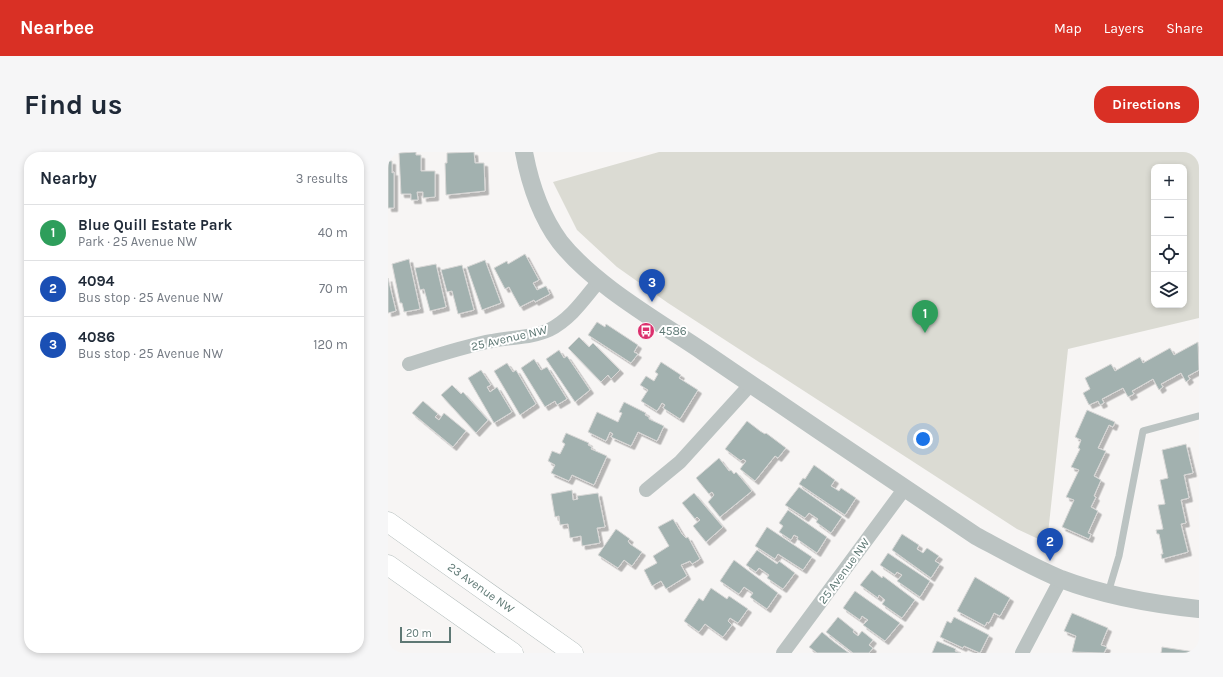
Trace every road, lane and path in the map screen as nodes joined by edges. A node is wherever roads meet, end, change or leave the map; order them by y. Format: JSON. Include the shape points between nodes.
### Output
{"nodes":[{"id":1,"x":524,"y":152,"type":"edge"},
{"id":2,"x":599,"y":281,"type":"junction"},
{"id":3,"x":409,"y":364,"type":"dead end"},
{"id":4,"x":751,"y":384,"type":"junction"},
{"id":5,"x":1199,"y":416,"type":"edge"},
{"id":6,"x":905,"y":488,"type":"junction"},
{"id":7,"x":646,"y":490,"type":"dead end"},
{"id":8,"x":388,"y":522,"type":"edge"},
{"id":9,"x":388,"y":565,"type":"edge"},
{"id":10,"x":1061,"y":579,"type":"junction"},
{"id":11,"x":1108,"y":594,"type":"junction"},
{"id":12,"x":1199,"y":609,"type":"edge"},
{"id":13,"x":513,"y":653,"type":"edge"},
{"id":14,"x":573,"y":653,"type":"edge"},
{"id":15,"x":783,"y":653,"type":"edge"},
{"id":16,"x":1022,"y":653,"type":"edge"}],
"edges":[{"from":1,"to":2,"type":"street","via":[[529,179],[549,224],[575,259]]},
{"from":2,"to":3,"type":"street","name":"25 Avenue NW","via":[[574,312],[549,330],[490,341]]},
{"from":2,"to":4,"type":"street"},
{"from":4,"to":6,"type":"street"},
{"from":4,"to":7,"type":"street","via":[[680,462]]},
{"from":5,"to":11,"type":"lane","via":[[1143,431],[1119,556]]},
{"from":6,"to":10,"type":"street","via":[[983,540]]},
{"from":6,"to":15,"type":"street","name":"25 Avenue NW"},
{"from":8,"to":14,"type":"main road","name":"23 Avenue NW"},
{"from":9,"to":13,"type":"main road"},
{"from":10,"to":11,"type":"street"},
{"from":10,"to":16,"type":"street"},
{"from":11,"to":12,"type":"street"}]}
